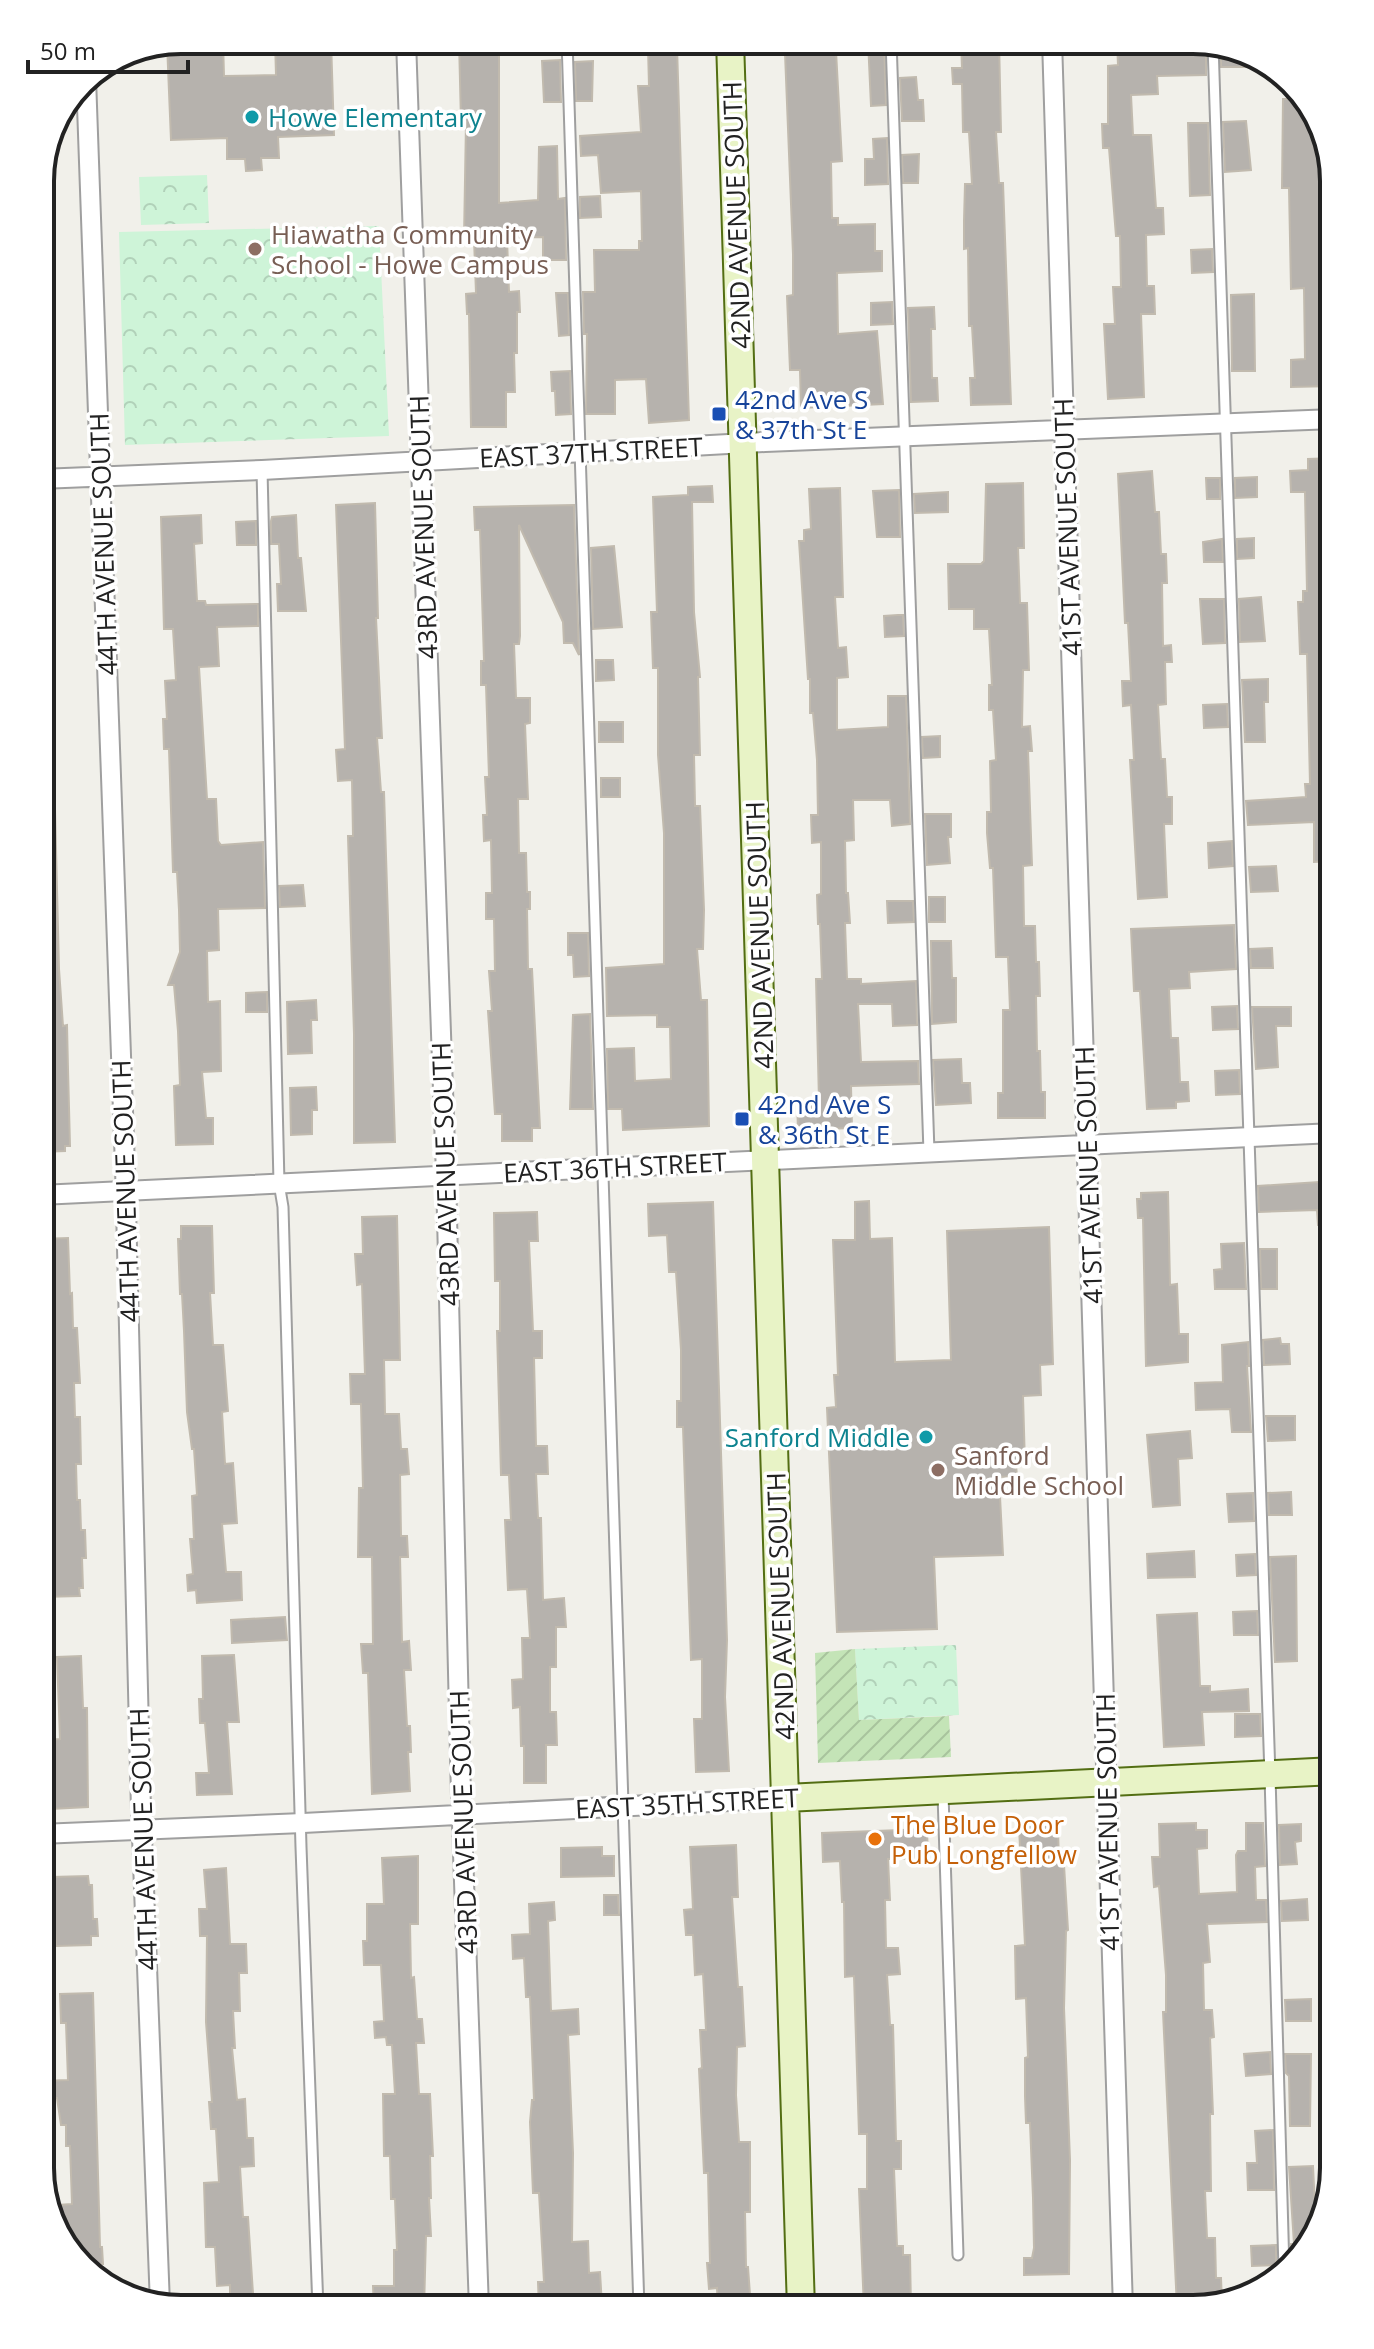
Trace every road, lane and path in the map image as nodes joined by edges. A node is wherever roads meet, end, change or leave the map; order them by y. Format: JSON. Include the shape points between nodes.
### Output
{"nodes":[{"id":1,"x":406,"y":54,"type":"edge"},
{"id":2,"x":567,"y":54,"type":"edge"},
{"id":3,"x":730,"y":54,"type":"edge"},
{"id":4,"x":891,"y":54,"type":"edge"},
{"id":5,"x":1052,"y":54,"type":"edge"},
{"id":6,"x":1213,"y":55,"type":"edge"},
{"id":7,"x":87,"y":96,"type":"edge"},
{"id":8,"x":1320,"y":420,"type":"edge"},
{"id":9,"x":1225,"y":424,"type":"junction"},
{"id":10,"x":1063,"y":430,"type":"junction"},
{"id":11,"x":904,"y":436,"type":"junction"},
{"id":12,"x":742,"y":444,"type":"junction"},
{"id":13,"x":579,"y":454,"type":"junction"},
{"id":14,"x":421,"y":461,"type":"junction"},
{"id":15,"x":262,"y":470,"type":"junction"},
{"id":16,"x":101,"y":476,"type":"junction"},
{"id":17,"x":54,"y":478,"type":"edge"},
{"id":18,"x":1320,"y":1134,"type":"edge"},
{"id":19,"x":1249,"y":1138,"type":"junction"},
{"id":20,"x":1087,"y":1146,"type":"junction"},
{"id":21,"x":929,"y":1152,"type":"junction"},
{"id":22,"x":766,"y":1161,"type":"junction"},
{"id":23,"x":603,"y":1168,"type":"junction"},
{"id":24,"x":446,"y":1175,"type":"junction"},
{"id":25,"x":279,"y":1183,"type":"junction"},
{"id":26,"x":126,"y":1191,"type":"junction"},
{"id":27,"x":54,"y":1194,"type":"edge"},
{"id":28,"x":1320,"y":1772,"type":"edge"},
{"id":29,"x":1270,"y":1776,"type":"junction"},
{"id":30,"x":1105,"y":1783,"type":"junction"},
{"id":31,"x":943,"y":1790,"type":"junction"},
{"id":32,"x":786,"y":1798,"type":"junction"},
{"id":33,"x":623,"y":1807,"type":"junction"},
{"id":34,"x":463,"y":1814,"type":"junction"},
{"id":35,"x":303,"y":1823,"type":"junction"},
{"id":36,"x":142,"y":1831,"type":"junction"},
{"id":37,"x":54,"y":1834,"type":"edge"},
{"id":38,"x":958,"y":2255,"type":"dead end"},
{"id":39,"x":1284,"y":2257,"type":"edge"},
{"id":40,"x":160,"y":2293,"type":"edge"},
{"id":41,"x":318,"y":2295,"type":"edge"},
{"id":42,"x":479,"y":2295,"type":"edge"},
{"id":43,"x":639,"y":2295,"type":"edge"},
{"id":44,"x":801,"y":2295,"type":"edge"},
{"id":45,"x":1123,"y":2295,"type":"edge"}],
"edges":[{"from":1,"to":14,"type":"street","name":"43RD AVENUE SOUTH"},
{"from":2,"to":13,"type":"lane"},
{"from":3,"to":12,"type":"street","name":"42ND AVENUE SOUTH"},
{"from":4,"to":11,"type":"lane"},
{"from":5,"to":10,"type":"street","name":"41ST AVENUE SOUTH"},
{"from":6,"to":9,"type":"lane"},
{"from":7,"to":16,"type":"street","name":"44TH AVENUE SOUTH"},
{"from":8,"to":9,"type":"street","name":"EAST 37TH STREET"},
{"from":9,"to":10,"type":"street","name":"EAST 37TH STREET"},
{"from":9,"to":19,"type":"lane"},
{"from":10,"to":11,"type":"street","name":"EAST 37TH STREET"},
{"from":10,"to":20,"type":"street","name":"41ST AVENUE SOUTH"},
{"from":11,"to":12,"type":"street","name":"EAST 37TH STREET"},
{"from":11,"to":21,"type":"lane"},
{"from":12,"to":13,"type":"street","name":"EAST 37TH STREET"},
{"from":12,"to":22,"type":"street","name":"42ND AVENUE SOUTH"},
{"from":13,"to":14,"type":"street","name":"EAST 37TH STREET"},
{"from":13,"to":23,"type":"lane"},
{"from":14,"to":15,"type":"street","name":"EAST 37TH STREET"},
{"from":14,"to":24,"type":"street","name":"43RD AVENUE SOUTH"},
{"from":15,"to":16,"type":"street","name":"EAST 37TH STREET"},
{"from":15,"to":25,"type":"lane"},
{"from":16,"to":17,"type":"street","name":"EAST 37TH STREET"},
{"from":16,"to":26,"type":"street","name":"44TH AVENUE SOUTH"},
{"from":18,"to":19,"type":"street","name":"EAST 36TH STREET"},
{"from":19,"to":20,"type":"street","name":"EAST 36TH STREET"},
{"from":19,"to":29,"type":"lane"},
{"from":20,"to":21,"type":"street","name":"EAST 36TH STREET"},
{"from":20,"to":30,"type":"street","name":"41ST AVENUE SOUTH"},
{"from":21,"to":22,"type":"street","name":"EAST 36TH STREET"},
{"from":22,"to":23,"type":"street","name":"EAST 36TH STREET"},
{"from":22,"to":32,"type":"street","name":"42ND AVENUE SOUTH"},
{"from":23,"to":24,"type":"street","name":"EAST 36TH STREET"},
{"from":23,"to":33,"type":"lane"},
{"from":24,"to":25,"type":"street","name":"EAST 36TH STREET"},
{"from":24,"to":34,"type":"street","name":"43RD AVENUE SOUTH"},
{"from":25,"to":26,"type":"street","name":"EAST 36TH STREET"},
{"from":25,"to":35,"type":"lane"},
{"from":26,"to":27,"type":"street","name":"EAST 36TH STREET"},
{"from":26,"to":36,"type":"street","name":"44TH AVENUE SOUTH"},
{"from":28,"to":29,"type":"street","name":"EAST 35TH STREET"},
{"from":29,"to":30,"type":"street","name":"EAST 35TH STREET"},
{"from":29,"to":39,"type":"lane"},
{"from":30,"to":31,"type":"street","name":"EAST 35TH STREET"},
{"from":30,"to":45,"type":"street","name":"41ST AVENUE SOUTH"},
{"from":31,"to":32,"type":"street","name":"EAST 35TH STREET"},
{"from":31,"to":38,"type":"lane"},
{"from":32,"to":33,"type":"street","name":"EAST 35TH STREET"},
{"from":32,"to":44,"type":"street","name":"42ND AVENUE SOUTH"},
{"from":33,"to":34,"type":"street","name":"EAST 35TH STREET"},
{"from":33,"to":43,"type":"lane"},
{"from":34,"to":35,"type":"street","name":"EAST 35TH STREET"},
{"from":34,"to":42,"type":"street","name":"43RD AVENUE SOUTH"},
{"from":35,"to":36,"type":"street","name":"EAST 35TH STREET"},
{"from":35,"to":41,"type":"lane"},
{"from":36,"to":37,"type":"street","name":"EAST 35TH STREET"},
{"from":36,"to":40,"type":"street","name":"44TH AVENUE SOUTH"}]}
